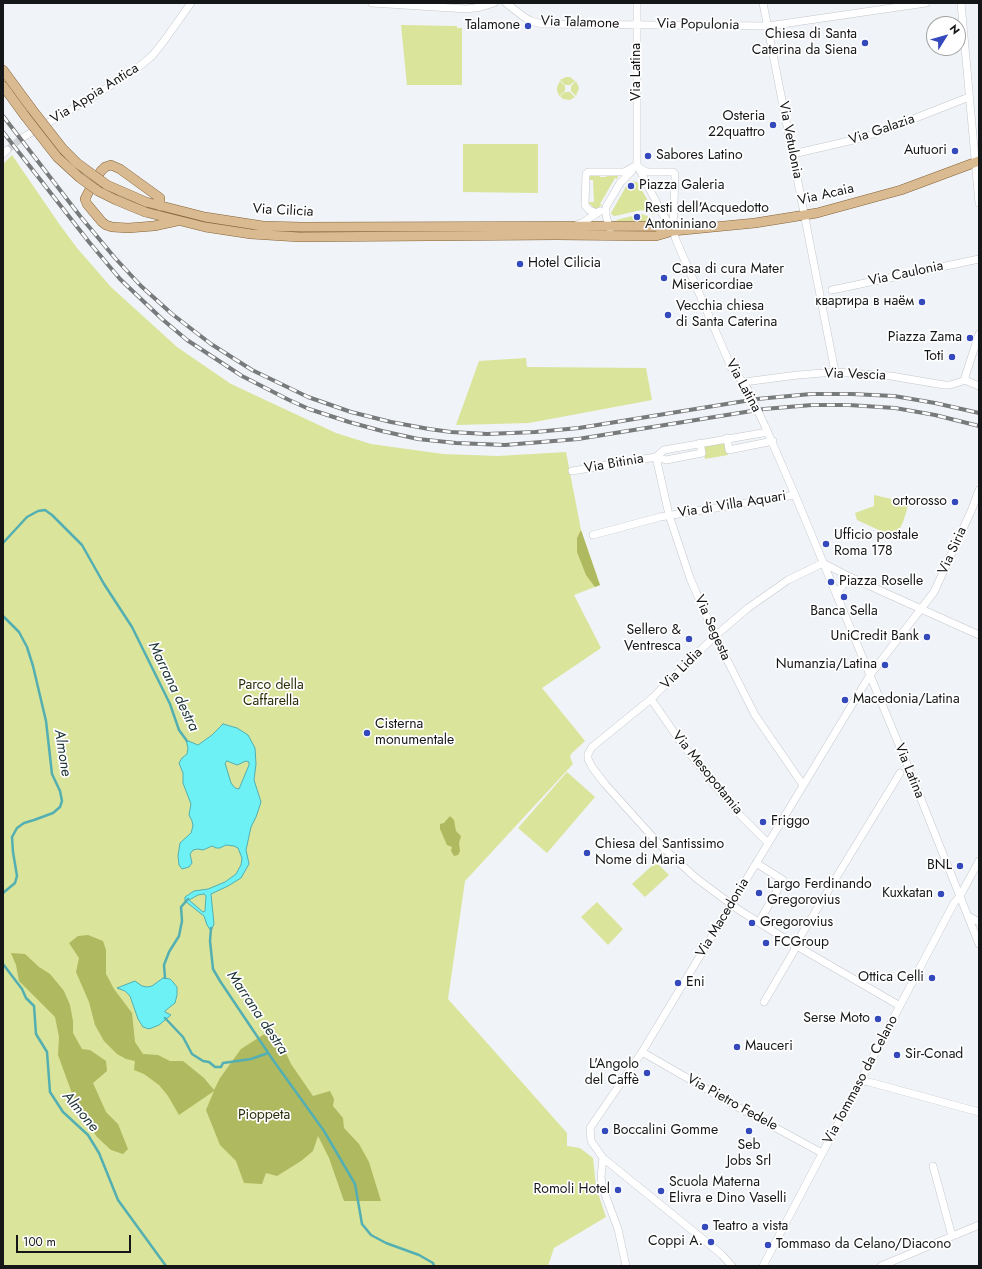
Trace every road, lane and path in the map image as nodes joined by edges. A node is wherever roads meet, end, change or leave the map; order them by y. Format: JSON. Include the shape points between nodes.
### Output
{"nodes":[{"id":1,"x":191,"y":3,"type":"edge"},
{"id":2,"x":372,"y":3,"type":"edge"},
{"id":3,"x":494,"y":3,"type":"edge"},
{"id":4,"x":506,"y":3,"type":"edge"},
{"id":5,"x":637,"y":3,"type":"edge"},
{"id":6,"x":763,"y":3,"type":"edge"},
{"id":7,"x":926,"y":3,"type":"edge"},
{"id":8,"x":961,"y":3,"type":"edge"},
{"id":9,"x":637,"y":24,"type":"junction"},
{"id":10,"x":768,"y":26,"type":"junction"},
{"id":11,"x":3,"y":70,"type":"edge"},
{"id":12,"x":3,"y":86,"type":"edge"},
{"id":13,"x":969,"y":97,"type":"junction"},
{"id":14,"x":22,"y":138,"type":"tunnel mouth"},
{"id":15,"x":793,"y":154,"type":"junction"},
{"id":16,"x":977,"y":162,"type":"edge"},
{"id":17,"x":637,"y":165,"type":"junction"},
{"id":18,"x":609,"y":202,"type":"junction"},
{"id":19,"x":979,"y":203,"type":"edge"},
{"id":20,"x":160,"y":206,"type":"junction"},
{"id":21,"x":145,"y":207,"type":"junction"},
{"id":22,"x":596,"y":213,"type":"junction"},
{"id":23,"x":806,"y":215,"type":"junction"},
{"id":24,"x":178,"y":221,"type":"junction"},
{"id":25,"x":571,"y":226,"type":"junction"},
{"id":26,"x":673,"y":231,"type":"junction"},
{"id":27,"x":611,"y":232,"type":"junction"},
{"id":28,"x":979,"y":259,"type":"edge"},
{"id":29,"x":832,"y":290,"type":"dead end"},
{"id":30,"x":979,"y":334,"type":"edge"},
{"id":31,"x":835,"y":372,"type":"junction"},
{"id":32,"x":966,"y":380,"type":"junction"},
{"id":33,"x":745,"y":384,"type":"junction"},
{"id":34,"x":979,"y":386,"type":"edge"},
{"id":35,"x":766,"y":429,"type":"junction"},
{"id":36,"x":727,"y":438,"type":"junction"},
{"id":37,"x":773,"y":441,"type":"junction"},
{"id":38,"x":700,"y":443,"type":"junction"},
{"id":39,"x":656,"y":457,"type":"junction"},
{"id":40,"x":572,"y":471,"type":"dead end"},
{"id":41,"x":979,"y":490,"type":"edge"},
{"id":42,"x":795,"y":495,"type":"junction"},
{"id":43,"x":669,"y":515,"type":"junction"},
{"id":44,"x":593,"y":534,"type":"dead end"},
{"id":45,"x":823,"y":563,"type":"junction"},
{"id":46,"x":850,"y":577,"type":"junction"},
{"id":47,"x":838,"y":598,"type":"junction"},
{"id":48,"x":922,"y":609,"type":"junction"},
{"id":49,"x":979,"y":635,"type":"edge"},
{"id":50,"x":715,"y":636,"type":"junction"},
{"id":51,"x":870,"y":675,"type":"junction"},
{"id":52,"x":651,"y":699,"type":"junction"},
{"id":53,"x":900,"y":773,"type":"dead end"},
{"id":54,"x":803,"y":785,"type":"junction"},
{"id":55,"x":768,"y":843,"type":"junction"},
{"id":56,"x":979,"y":861,"type":"edge"},
{"id":57,"x":756,"y":863,"type":"junction"},
{"id":58,"x":960,"y":896,"type":"junction"},
{"id":59,"x":732,"y":905,"type":"junction"},
{"id":60,"x":968,"y":916,"type":"junction"},
{"id":61,"x":759,"y":922,"type":"junction"},
{"id":62,"x":979,"y":922,"type":"edge"},
{"id":63,"x":979,"y":944,"type":"edge"},
{"id":64,"x":795,"y":945,"type":"junction"},
{"id":65,"x":764,"y":1002,"type":"dead end"},
{"id":66,"x":900,"y":1006,"type":"junction"},
{"id":67,"x":642,"y":1052,"type":"junction"},
{"id":68,"x":860,"y":1082,"type":"junction"},
{"id":69,"x":979,"y":1112,"type":"edge"},
{"id":70,"x":822,"y":1153,"type":"junction"},
{"id":71,"x":603,"y":1158,"type":"junction"},
{"id":72,"x":933,"y":1166,"type":"dead end"},
{"id":73,"x":979,"y":1225,"type":"edge"},
{"id":74,"x":952,"y":1236,"type":"junction"},
{"id":75,"x":626,"y":1266,"type":"edge"},
{"id":76,"x":732,"y":1266,"type":"edge"},
{"id":77,"x":763,"y":1266,"type":"edge"},
{"id":78,"x":881,"y":1266,"type":"edge"}],
"edges":[{"from":1,"to":14,"type":"street","name":"Via Appia Antica","via":[[152,56],[140,66],[116,83]]},
{"from":2,"to":3,"type":"street","via":[[467,9]]},
{"from":4,"to":9,"type":"street","name":"Via Talamone","via":[[524,17],[538,23]]},
{"from":5,"to":9,"type":"street","name":"Via Latina"},
{"from":6,"to":10,"type":"street","name":"Via Vetulonia"},
{"from":7,"to":10,"type":"street","name":"Via Populonia"},
{"from":8,"to":13,"type":"street"},
{"from":9,"to":10,"type":"street","name":"Via Populonia"},
{"from":9,"to":17,"type":"street","name":"Via Latina"},
{"from":10,"to":15,"type":"street","name":"Via Vetulonia"},
{"from":11,"to":21,"type":"main road","name":"Via Cilicia","bridge":true,"via":[[63,149],[77,163]]},
{"from":12,"to":21,"type":"main road","name":"Via Cilicia","bridge":true,"via":[[57,157],[80,178],[116,200]]},
{"from":13,"to":15,"type":"street","name":"Via Galazia","via":[[862,138]]},
{"from":13,"to":16,"type":"street"},
{"from":15,"to":23,"type":"street","name":"Via Vetulonia"},
{"from":16,"to":19,"type":"street"},
{"from":16,"to":23,"type":"main road","name":"Via Acaia","via":[[901,190]]},
{"from":17,"to":18,"type":"street","via":[[620,183]]},
{"from":17,"to":22,"type":"street","via":[[624,172],[586,174],[585,205]]},
{"from":17,"to":26,"type":"street"},
{"from":17,"to":26,"type":"street","via":[[647,172],[675,174]]},
{"from":18,"to":22,"type":"street"},
{"from":18,"to":27,"type":"street","via":[[605,211]]},
{"from":20,"to":21,"type":"main road","name":"Via Cilicia"},
{"from":20,"to":24,"type":"main road","via":[[160,198],[113,165],[101,171],[85,197],[94,213],[109,226],[148,227]]},
{"from":20,"to":25,"type":"main road","name":"Via Cilicia","via":[[205,217],[271,226]]},
{"from":21,"to":24,"type":"main road","name":"Via Cilicia"},
{"from":22,"to":25,"type":"street","via":[[584,222]]},
{"from":23,"to":26,"type":"main road","name":"Via Acaia"},
{"from":23,"to":31,"type":"street","name":"Via Vetulonia"},
{"from":24,"to":27,"type":"main road","name":"Via Cilicia","via":[[251,234],[299,237],[556,235]]},
{"from":25,"to":27,"type":"main road","name":"Via Cilicia"},
{"from":26,"to":27,"type":"main road","via":[[656,236]]},
{"from":26,"to":27,"type":"main road","name":"Via Cilicia","via":[[655,226],[620,227]]},
{"from":26,"to":33,"type":"street","name":"Via Latina","via":[[732,369]]},
{"from":28,"to":29,"type":"street","name":"Via Caulonia"},
{"from":30,"to":32,"type":"street"},
{"from":31,"to":32,"type":"street","name":"Via Vescia","via":[[891,376],[944,385]]},
{"from":31,"to":33,"type":"street","name":"Via Vescia"},
{"from":32,"to":34,"type":"street"},
{"from":33,"to":35,"type":"street","name":"Via Latina","bridge":true},
{"from":35,"to":36,"type":"street","name":"Via Bitinia"},
{"from":35,"to":37,"type":"street","name":"Via Latina"},
{"from":36,"to":37,"type":"street","via":[[729,450]]},
{"from":36,"to":38,"type":"street","name":"Via Bitinia"},
{"from":37,"to":42,"type":"street","name":"Via Latina"},
{"from":38,"to":39,"type":"street","name":"Via Bitinia","via":[[664,450]]},
{"from":38,"to":39,"type":"street","name":"Via Bitinia","via":[[702,453],[666,460]]},
{"from":39,"to":40,"type":"street","name":"Via Bitinia"},
{"from":39,"to":43,"type":"street","name":"Via Segesta"},
{"from":41,"to":48,"type":"street","name":"Via Siria","via":[[938,585]]},
{"from":42,"to":43,"type":"street","name":"Via di Villa Aquari"},
{"from":42,"to":45,"type":"street","name":"Via Latina"},
{"from":43,"to":44,"type":"street","name":"Via di Villa Aquari"},
{"from":43,"to":50,"type":"street","name":"Via Segesta","via":[[690,578]]},
{"from":45,"to":46,"type":"street"},
{"from":45,"to":47,"type":"street"},
{"from":45,"to":50,"type":"street","name":"Via Lidia","via":[[765,595]]},
{"from":46,"to":47,"type":"street","via":[[839,590]]},
{"from":46,"to":48,"type":"street"},
{"from":47,"to":51,"type":"street","name":"Via Latina"},
{"from":48,"to":49,"type":"street"},
{"from":48,"to":51,"type":"street","name":"Via Siria"},
{"from":50,"to":52,"type":"street","name":"Via Lidia"},
{"from":50,"to":54,"type":"street","name":"Via Segesta","via":[[755,715]]},
{"from":51,"to":54,"type":"street","name":"Via Macedonia"},
{"from":51,"to":58,"type":"street","name":"Via Latina"},
{"from":52,"to":55,"type":"street","name":"Via Mesopotamia","via":[[712,782]]},
{"from":52,"to":59,"type":"street","name":"Via Lidia","via":[[592,748],[587,756],[590,764],[658,844]]},
{"from":53,"to":64,"type":"street"},
{"from":54,"to":55,"type":"street","name":"Via Macedonia"},
{"from":55,"to":57,"type":"street","name":"Via Macedonia"},
{"from":56,"to":58,"type":"street","name":"Via Tommaso da Celano"},
{"from":57,"to":59,"type":"street","name":"Via Macedonia"},
{"from":57,"to":61,"type":"street","via":[[783,880]]},
{"from":58,"to":60,"type":"street","name":"Via Latina"},
{"from":58,"to":66,"type":"street","name":"Via Tommaso da Celano"},
{"from":59,"to":61,"type":"street"},
{"from":59,"to":67,"type":"street","name":"Via Macedonia"},
{"from":60,"to":62,"type":"street"},
{"from":60,"to":63,"type":"street","name":"Via Latina"},
{"from":61,"to":64,"type":"street"},
{"from":64,"to":65,"type":"street"},
{"from":64,"to":66,"type":"street"},
{"from":66,"to":68,"type":"street","name":"Via Tommaso da Celano"},
{"from":67,"to":70,"type":"street","name":"Via Pietro Fedele"},
{"from":67,"to":71,"type":"street","name":"Via Macedonia","via":[[590,1128],[591,1141]]},
{"from":68,"to":69,"type":"street","via":[[869,1082]]},
{"from":68,"to":70,"type":"street","name":"Via Tommaso da Celano"},
{"from":70,"to":77,"type":"street","name":"Via Tommaso da Celano"},
{"from":71,"to":75,"type":"street","via":[[603,1189],[618,1229]]},
{"from":71,"to":76,"type":"street","name":"Via Macedonia","via":[[722,1255]]},
{"from":72,"to":74,"type":"street"},
{"from":73,"to":74,"type":"street"},
{"from":74,"to":78,"type":"street"}]}
